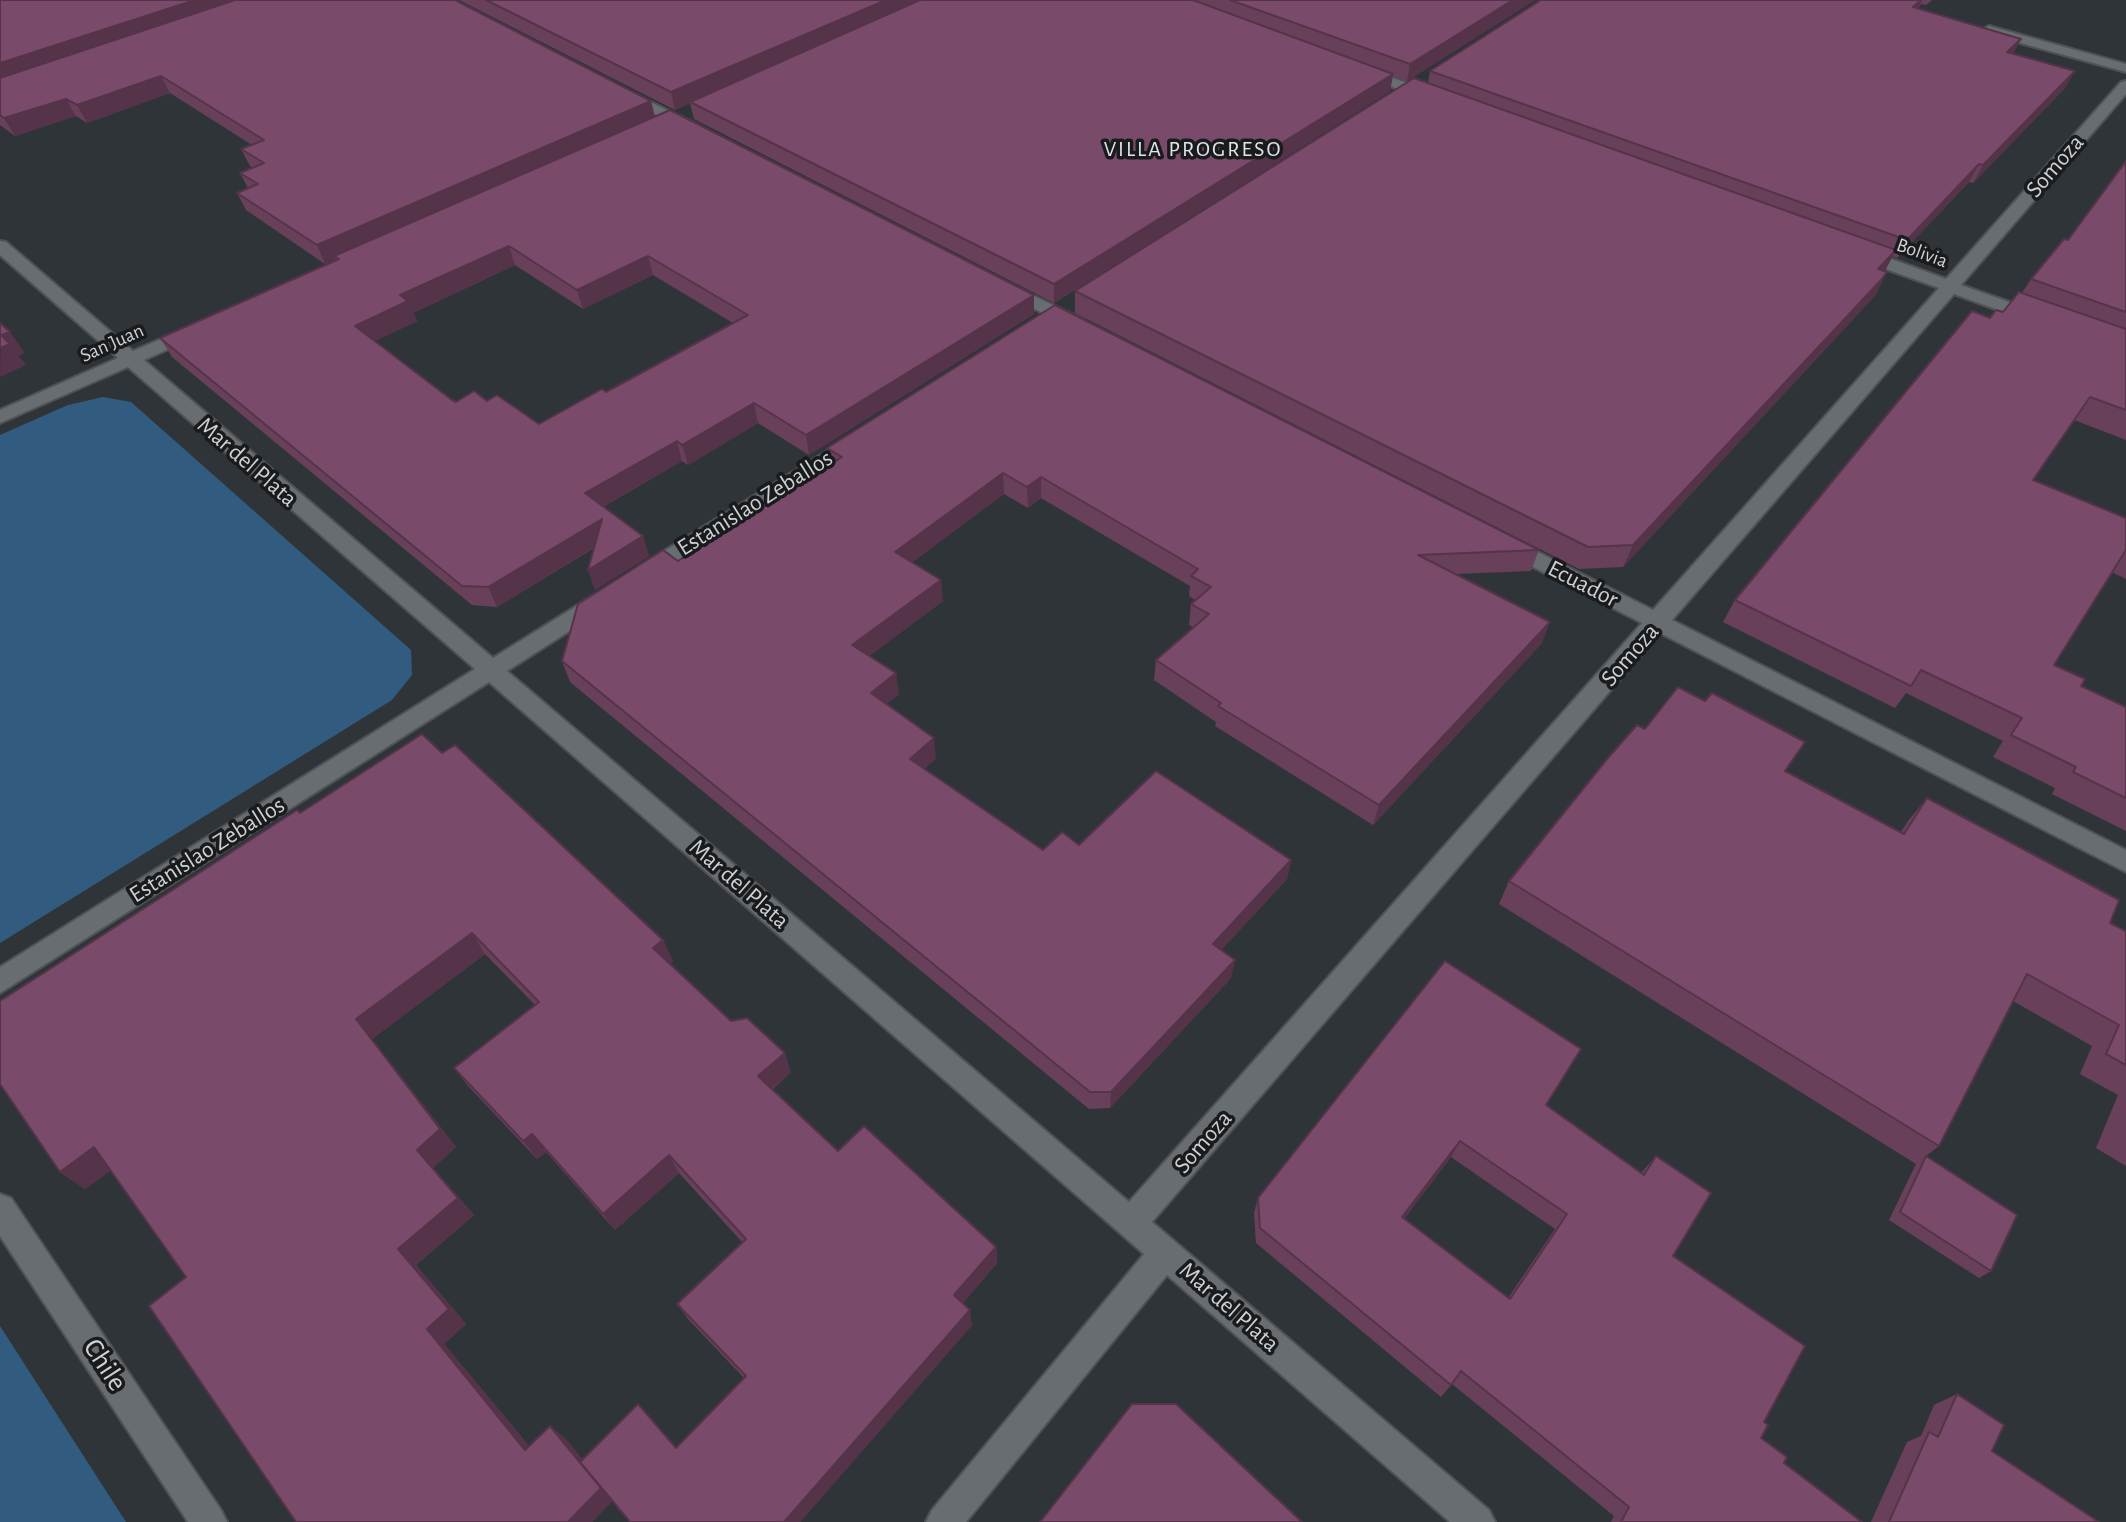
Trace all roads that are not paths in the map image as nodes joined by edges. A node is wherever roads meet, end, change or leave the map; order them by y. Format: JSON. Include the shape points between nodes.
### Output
{"nodes":[{"id":1,"x":1974,"y":26,"type":"edge"},
{"id":2,"x":1352,"y":68,"type":"edge"},
{"id":3,"x":2126,"y":68,"type":"edge"},
{"id":4,"x":606,"y":84,"type":"edge"},
{"id":5,"x":2126,"y":85,"type":"edge"},
{"id":6,"x":1455,"y":105,"type":"edge"},
{"id":7,"x":703,"y":133,"type":"edge"},
{"id":8,"x":0,"y":246,"type":"edge"},
{"id":9,"x":1844,"y":248,"type":"edge"},
{"id":10,"x":985,"y":277,"type":"edge"},
{"id":11,"x":1949,"y":287,"type":"junction"},
{"id":12,"x":215,"y":322,"type":"edge"},
{"id":13,"x":2052,"y":324,"type":"edge"},
{"id":14,"x":1097,"y":334,"type":"edge"},
{"id":15,"x":129,"y":360,"type":"junction"},
{"id":16,"x":0,"y":417,"type":"edge"},
{"id":17,"x":867,"y":432,"type":"edge"},
{"id":18,"x":1490,"y":536,"type":"edge"},
{"id":19,"x":1658,"y":623,"type":"junction"},
{"id":20,"x":490,"y":671,"type":"junction"},
{"id":21,"x":2126,"y":862,"type":"edge"},
{"id":22,"x":0,"y":981,"type":"edge"},
{"id":23,"x":0,"y":1209,"type":"edge"},
{"id":24,"x":1132,"y":1222,"type":"junction"},
{"id":25,"x":1166,"y":1252,"type":"junction"},
{"id":26,"x":209,"y":1522,"type":"edge"},
{"id":27,"x":944,"y":1522,"type":"edge"},
{"id":28,"x":1477,"y":1522,"type":"edge"}],
"edges":[{"from":1,"to":3,"type":"street"},
{"from":2,"to":6,"type":"street"},
{"from":4,"to":7,"type":"street"},
{"from":5,"to":11,"type":"street","name":"Somoza"},
{"from":8,"to":15,"type":"street","name":"Mar del Plata"},
{"from":9,"to":11,"type":"street","name":"Bolivia"},
{"from":10,"to":14,"type":"street"},
{"from":11,"to":13,"type":"street","name":"Bolivia"},
{"from":11,"to":19,"type":"street","name":"Somoza"},
{"from":12,"to":15,"type":"street","name":"San Juan"},
{"from":15,"to":16,"type":"street","name":"San Juan"},
{"from":15,"to":20,"type":"street","name":"Mar del Plata"},
{"from":17,"to":20,"type":"street","name":"Estanislao Zeballos"},
{"from":18,"to":19,"type":"street","name":"Ecuador"},
{"from":19,"to":21,"type":"street","name":"Ecuador"},
{"from":19,"to":24,"type":"street","name":"Somoza"},
{"from":20,"to":22,"type":"street","name":"Estanislao Zeballos"},
{"from":20,"to":24,"type":"street","name":"Mar del Plata"},
{"from":23,"to":26,"type":"street","name":"Chile"},
{"from":24,"to":25,"type":"street","name":"Mar del Plata"},
{"from":25,"to":27,"type":"street"},
{"from":25,"to":28,"type":"street","name":"Mar del Plata"}]}
